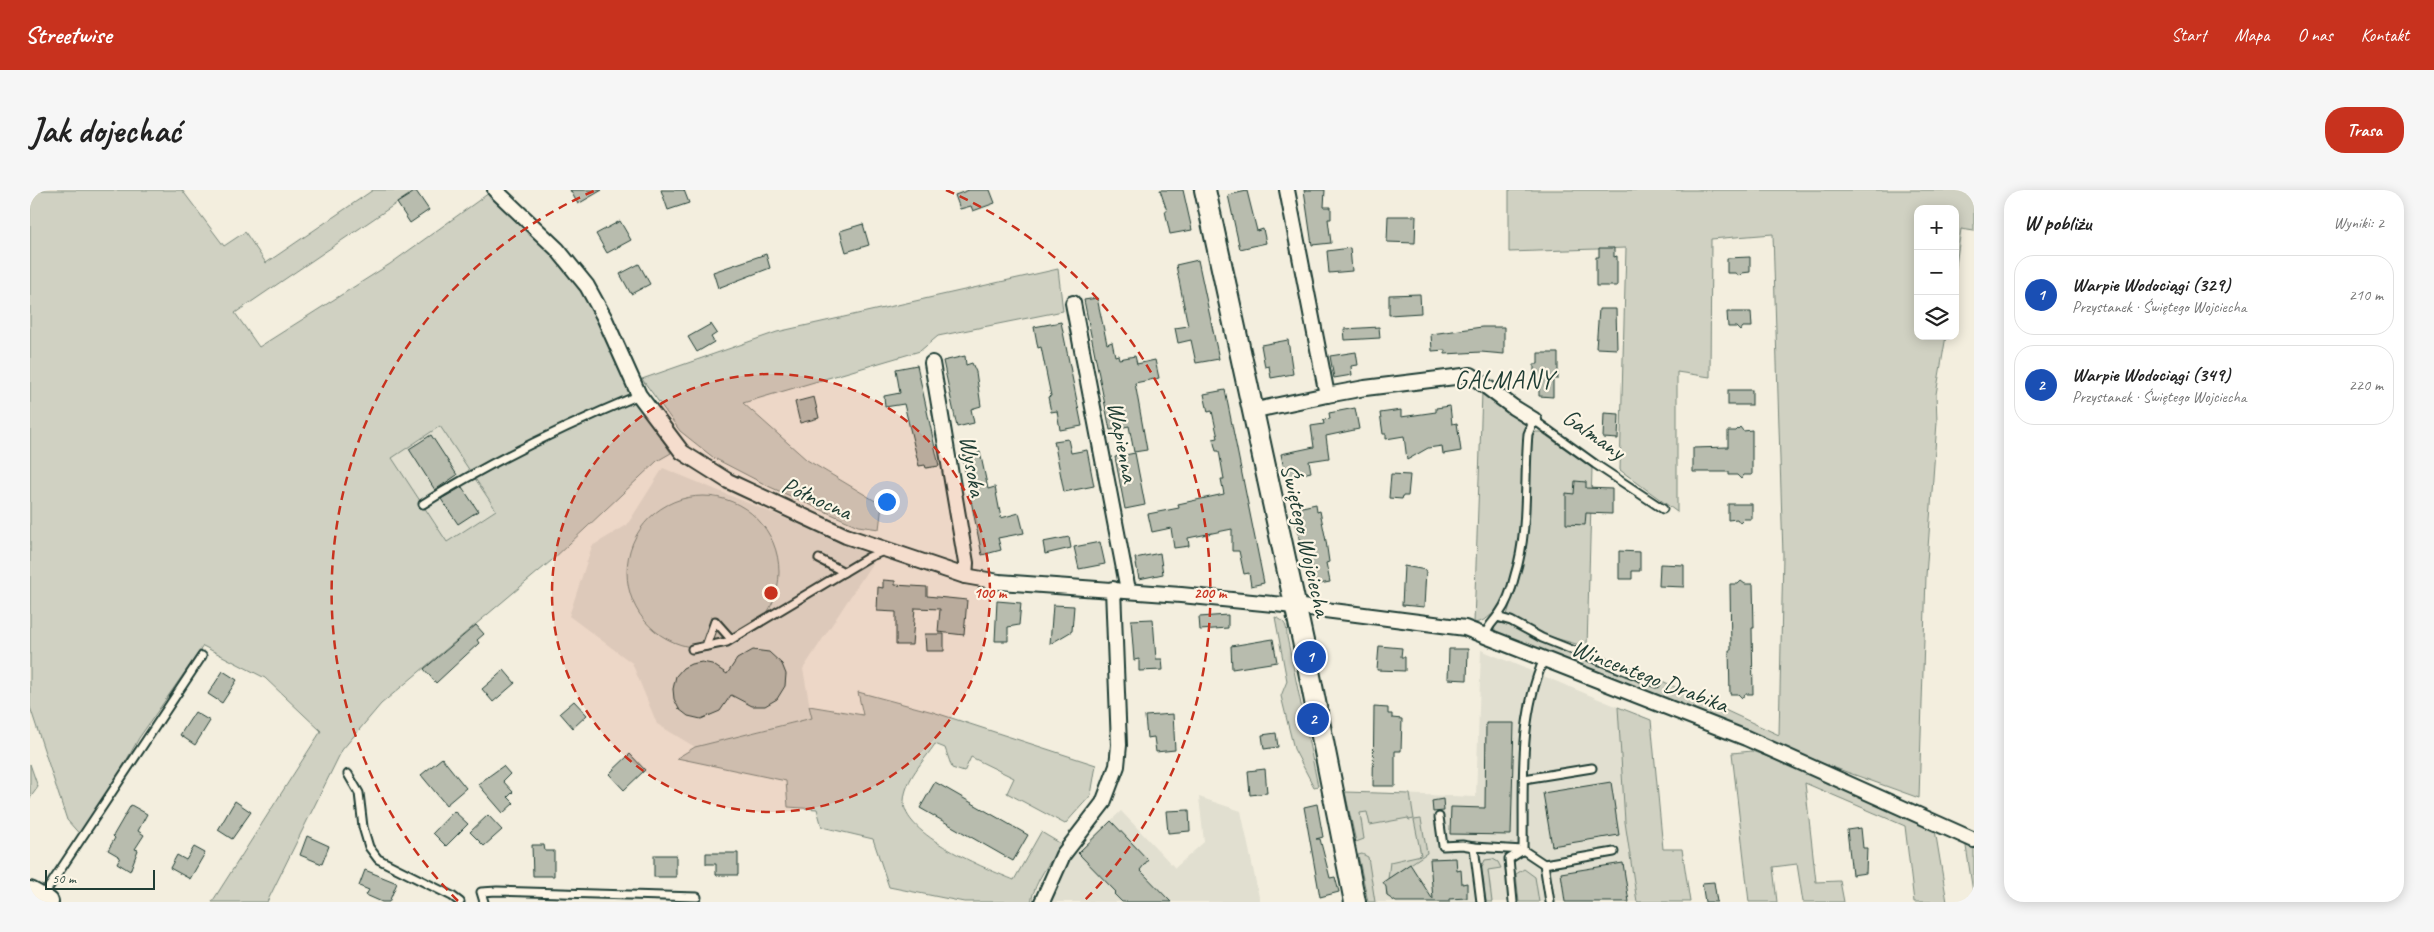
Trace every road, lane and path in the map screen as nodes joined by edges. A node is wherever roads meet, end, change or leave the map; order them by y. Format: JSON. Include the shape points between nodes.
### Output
{"nodes":[{"id":1,"x":495,"y":190,"type":"edge"},
{"id":2,"x":1205,"y":190,"type":"edge"},
{"id":3,"x":1287,"y":190,"type":"edge"},
{"id":4,"x":1073,"y":303,"type":"dead end"},
{"id":5,"x":932,"y":363,"type":"dead end"},
{"id":6,"x":639,"y":395,"type":"junction"},
{"id":7,"x":1327,"y":395,"type":"junction"},
{"id":8,"x":1252,"y":412,"type":"junction"},
{"id":9,"x":1534,"y":420,"type":"junction"},
{"id":10,"x":423,"y":504,"type":"dead end"},
{"id":11,"x":1663,"y":509,"type":"dead end"},
{"id":12,"x":887,"y":550,"type":"junction"},
{"id":13,"x":819,"y":559,"type":"dead end"},
{"id":14,"x":844,"y":572,"type":"junction"},
{"id":15,"x":965,"y":576,"type":"junction"},
{"id":16,"x":1113,"y":589,"type":"junction"},
{"id":17,"x":1128,"y":590,"type":"junction"},
{"id":18,"x":1294,"y":606,"type":"junction"},
{"id":19,"x":1497,"y":617,"type":"junction"},
{"id":20,"x":1486,"y":636,"type":"junction"},
{"id":21,"x":731,"y":639,"type":"junction"},
{"id":22,"x":706,"y":646,"type":"junction"},
{"id":23,"x":692,"y":649,"type":"dead end"},
{"id":24,"x":202,"y":656,"type":"dead end"},
{"id":25,"x":1544,"y":659,"type":"junction"},
{"id":26,"x":1656,"y":683,"type":"dead end"},
{"id":27,"x":1592,"y":768,"type":"dead end"},
{"id":28,"x":348,"y":774,"type":"dead end"},
{"id":29,"x":1524,"y":779,"type":"junction"},
{"id":30,"x":1440,"y":817,"type":"dead end"},
{"id":31,"x":1974,"y":840,"type":"edge"},
{"id":32,"x":1474,"y":847,"type":"junction"},
{"id":33,"x":1523,"y":850,"type":"junction"},
{"id":34,"x":1614,"y":852,"type":"dead end"},
{"id":35,"x":1544,"y":864,"type":"junction"},
{"id":36,"x":697,"y":896,"type":"dead end"},
{"id":37,"x":40,"y":899,"type":"edge"},
{"id":38,"x":460,"y":902,"type":"edge"},
{"id":39,"x":484,"y":902,"type":"edge"},
{"id":40,"x":1042,"y":902,"type":"edge"},
{"id":41,"x":1355,"y":902,"type":"edge"},
{"id":42,"x":1480,"y":902,"type":"edge"},
{"id":43,"x":1513,"y":902,"type":"edge"},
{"id":44,"x":1550,"y":902,"type":"edge"}],
"edges":[{"from":1,"to":6,"type":"street","name":"Północna","via":[[557,249],[587,286]]},
{"from":2,"to":8,"type":"street","name":"Świętego Wojciecha"},
{"from":3,"to":7,"type":"street"},
{"from":4,"to":17,"type":"street","name":"Wapienna"},
{"from":5,"to":15,"type":"street","name":"Wysoka","via":[[966,563]]},
{"from":6,"to":10,"type":"lane","via":[[471,474]]},
{"from":6,"to":12,"type":"street","name":"Północna","via":[[682,452],[704,468],[846,536]]},
{"from":7,"to":8,"type":"street","name":"Galmany"},
{"from":7,"to":9,"type":"street","name":"Galmany","via":[[1472,375]]},
{"from":8,"to":18,"type":"street","name":"Świętego Wojciecha"},
{"from":9,"to":11,"type":"lane","name":"Galmany"},
{"from":9,"to":19,"type":"lane","via":[[1528,434],[1522,537],[1516,573]]},
{"from":12,"to":14,"type":"lane"},
{"from":12,"to":15,"type":"street","name":"Północna"},
{"from":13,"to":14,"type":"lane"},
{"from":14,"to":21,"type":"lane"},
{"from":15,"to":16,"type":"street","name":"Północna","via":[[999,582]]},
{"from":16,"to":17,"type":"street","name":"Północna"},
{"from":16,"to":40,"type":"street","via":[[1117,766],[1102,803],[1063,855]]},
{"from":17,"to":18,"type":"street","name":"Północna"},
{"from":18,"to":20,"type":"street","name":"Wincentego Drabika","via":[[1465,628]]},
{"from":18,"to":41,"type":"street","name":"Świętego Wojciecha"},
{"from":19,"to":20,"type":"lane","via":[[1488,625]]},
{"from":19,"to":26,"type":"lane"},
{"from":20,"to":25,"type":"street","name":"Wincentego Drabika"},
{"from":21,"to":22,"type":"lane"},
{"from":21,"to":22,"type":"lane","via":[[715,621]]},
{"from":22,"to":23,"type":"lane"},
{"from":24,"to":37,"type":"lane"},
{"from":25,"to":29,"type":"lane","via":[[1524,736]]},
{"from":25,"to":31,"type":"street","name":"Wincentego Drabika","via":[[1746,738]]},
{"from":27,"to":29,"type":"lane"},
{"from":28,"to":38,"type":"lane","via":[[359,793],[369,847],[378,859]]},
{"from":29,"to":33,"type":"lane"},
{"from":30,"to":32,"type":"lane","via":[[1443,846]]},
{"from":32,"to":33,"type":"lane"},
{"from":32,"to":42,"type":"lane"},
{"from":33,"to":35,"type":"lane"},
{"from":33,"to":43,"type":"lane","via":[[1509,859]]},
{"from":34,"to":35,"type":"lane"},
{"from":35,"to":44,"type":"lane"},
{"from":36,"to":39,"type":"lane","via":[[497,891],[481,892]]}]}
